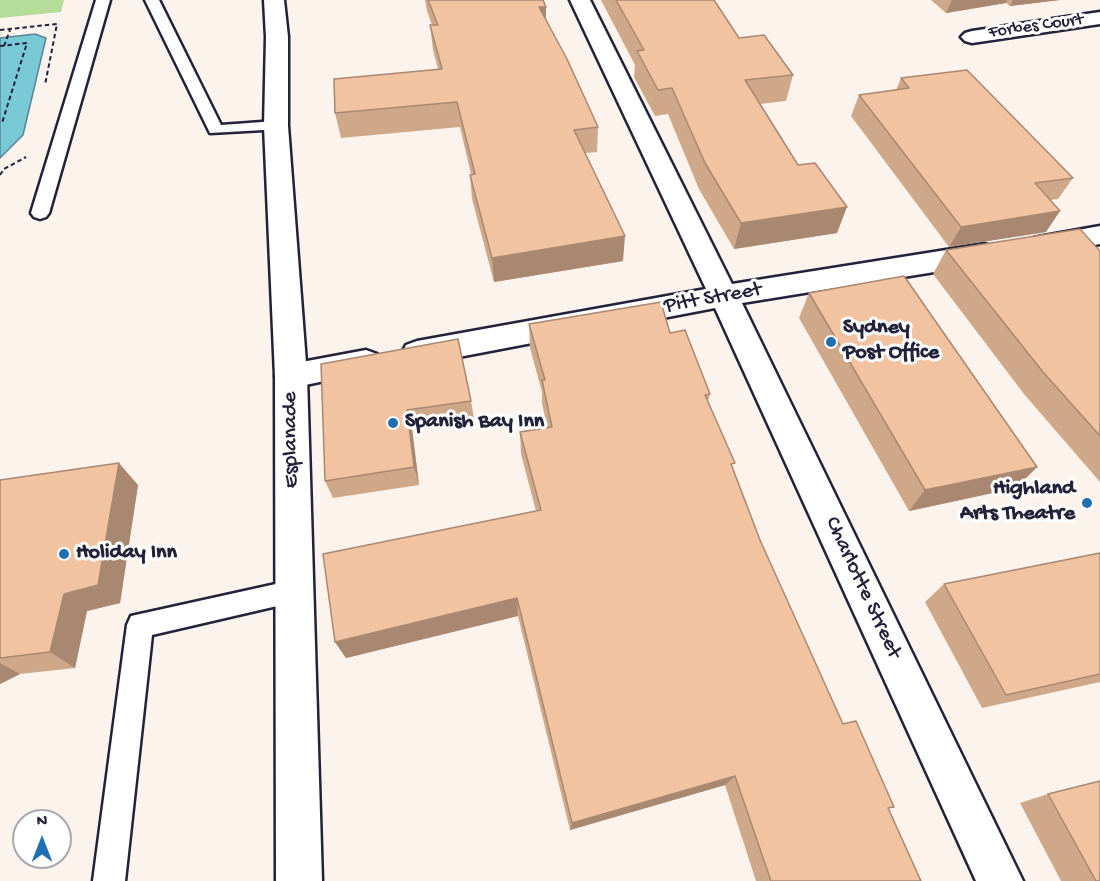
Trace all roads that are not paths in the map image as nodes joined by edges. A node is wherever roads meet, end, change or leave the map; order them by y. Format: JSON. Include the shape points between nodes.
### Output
{"nodes":[{"id":1,"x":103,"y":0,"type":"edge"},
{"id":2,"x":152,"y":0,"type":"edge"},
{"id":3,"x":274,"y":0,"type":"edge"},
{"id":4,"x":580,"y":0,"type":"edge"},
{"id":5,"x":1100,"y":18,"type":"edge"},
{"id":6,"x":972,"y":37,"type":"dead end"},
{"id":7,"x":276,"y":126,"type":"junction"},
{"id":8,"x":40,"y":213,"type":"dead end"},
{"id":9,"x":1100,"y":236,"type":"edge"},
{"id":10,"x":723,"y":296,"type":"junction"},
{"id":11,"x":291,"y":376,"type":"junction"},
{"id":12,"x":294,"y":592,"type":"junction"},
{"id":13,"x":109,"y":881,"type":"edge"},
{"id":14,"x":299,"y":881,"type":"edge"},
{"id":15,"x":1000,"y":881,"type":"edge"}],
"edges":[{"from":1,"to":8,"type":"lane"},
{"from":2,"to":7,"type":"lane","via":[[216,130]]},
{"from":3,"to":7,"type":"street","name":"Esplanade"},
{"from":4,"to":10,"type":"street","name":"Charlotte Street"},
{"from":5,"to":6,"type":"street","name":"Forbes Court"},
{"from":7,"to":11,"type":"street","name":"Esplanade"},
{"from":9,"to":10,"type":"street","name":"Pitt Street"},
{"from":10,"to":11,"type":"street","name":"Pitt Street"},
{"from":10,"to":15,"type":"street","name":"Charlotte Street"},
{"from":11,"to":12,"type":"street","name":"Esplanade"},
{"from":12,"to":13,"type":"lane","via":[[140,625]]},
{"from":12,"to":14,"type":"street","name":"Esplanade"}]}
